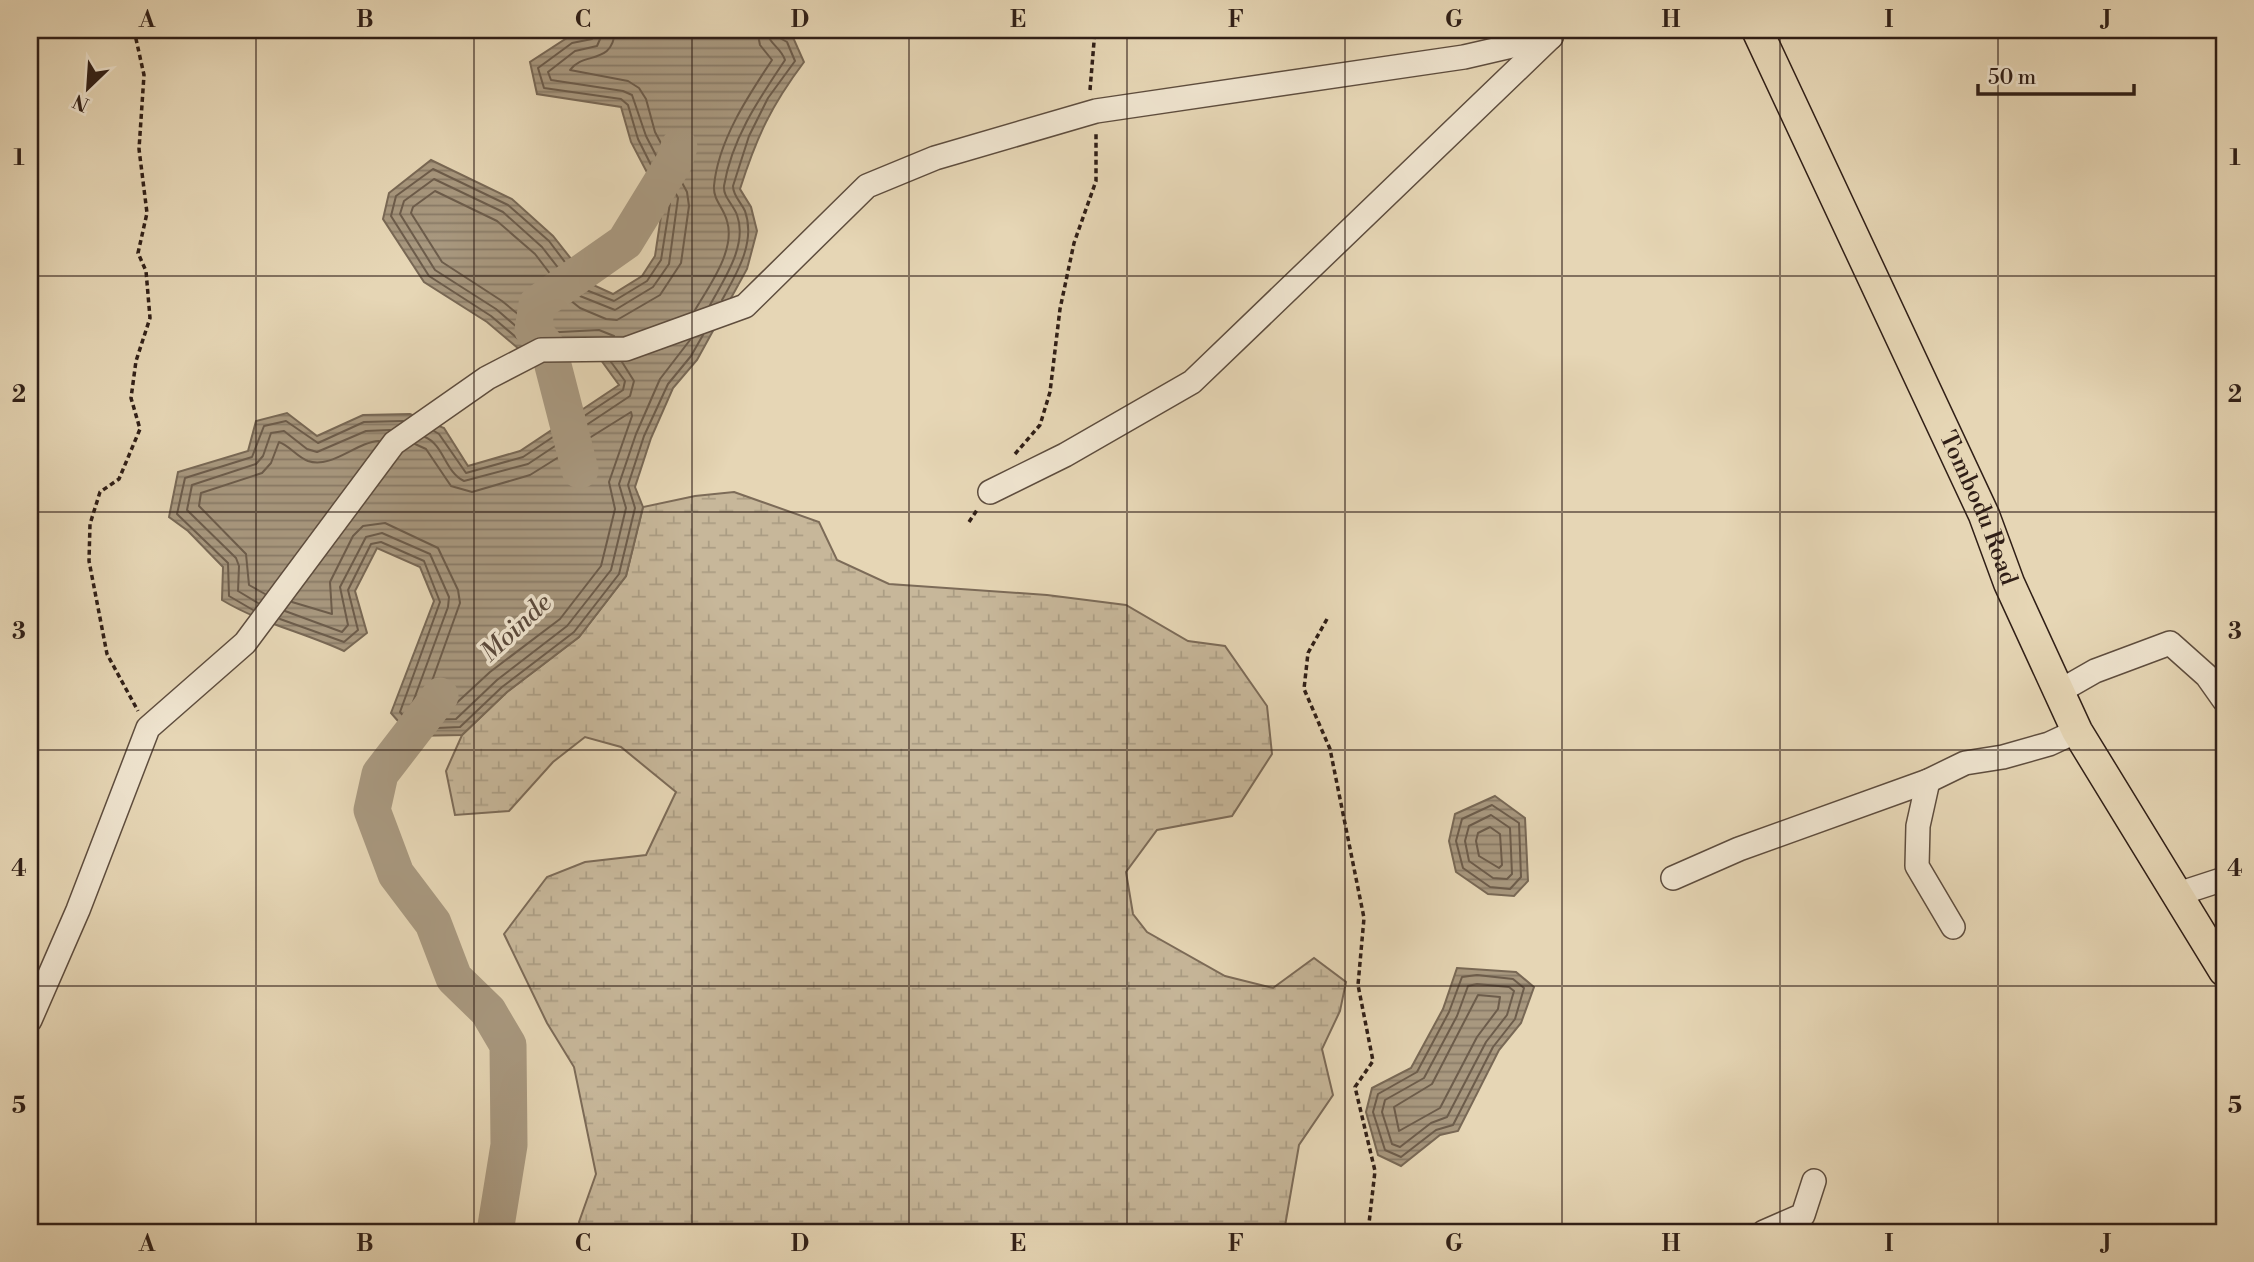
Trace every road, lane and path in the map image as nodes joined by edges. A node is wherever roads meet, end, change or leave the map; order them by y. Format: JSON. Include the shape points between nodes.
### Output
{"nodes":[{"id":1,"x":134,"y":30,"type":"edge"},
{"id":2,"x":1095,"y":30,"type":"edge"},
{"id":3,"x":1757,"y":30,"type":"edge"},
{"id":4,"x":1555,"y":33,"type":"edge"},
{"id":5,"x":1096,"y":111,"type":"junction"},
{"id":6,"x":990,"y":492,"type":"junction"},
{"id":7,"x":969,"y":522,"type":"dead end"},
{"id":8,"x":1327,"y":619,"type":"dead end"},
{"id":9,"x":2060,"y":691,"type":"junction"},
{"id":10,"x":2224,"y":700,"type":"edge"},
{"id":11,"x":148,"y":728,"type":"junction"},
{"id":12,"x":2077,"y":730,"type":"junction"},
{"id":13,"x":1928,"y":781,"type":"junction"},
{"id":14,"x":1673,"y":878,"type":"dead end"},
{"id":15,"x":2224,"y":879,"type":"edge"},
{"id":16,"x":2178,"y":894,"type":"junction"},
{"id":17,"x":1953,"y":927,"type":"dead end"},
{"id":18,"x":2215,"y":938,"type":"edge"},
{"id":19,"x":2224,"y":971,"type":"edge"},
{"id":20,"x":30,"y":1020,"type":"edge"},
{"id":21,"x":1814,"y":1181,"type":"dead end"},
{"id":22,"x":1368,"y":1232,"type":"edge"},
{"id":23,"x":1764,"y":1232,"type":"edge"}],
"edges":[{"from":1,"to":11,"type":"path","via":[[144,75],[139,149],[147,213],[138,253],[146,271],[150,318],[136,361],[131,398],[140,429],[119,479],[100,492],[90,524],[89,561],[107,654]]},
{"from":2,"to":5,"type":"path","via":[[1089,87]]},
{"from":3,"to":9,"type":"main road","name":"Tombodu Road","via":[[1978,503],[2008,583]]},
{"from":4,"to":5,"type":"street","via":[[1464,57]]},
{"from":4,"to":6,"type":"street","via":[[1192,383],[1065,456]]},
{"from":5,"to":6,"type":"path","via":[[1096,181],[1074,243],[1050,392],[1040,425]]},
{"from":5,"to":11,"type":"street","via":[[935,158],[867,186],[745,306],[626,349],[541,350],[487,378],[394,443],[245,643]]},
{"from":6,"to":7,"type":"path"},
{"from":8,"to":22,"type":"path","via":[[1308,653],[1304,689],[1330,750],[1364,918],[1358,985],[1373,1061],[1355,1087],[1375,1171]]},
{"from":9,"to":10,"type":"street","via":[[2095,671],[2170,643],[2207,676]]},
{"from":9,"to":12,"type":"main road","name":"Tombodu Road"},
{"from":11,"to":20,"type":"street"},
{"from":12,"to":13,"type":"street","via":[[2037,747],[1965,763]]},
{"from":12,"to":16,"type":"main road","name":"Tombodu Road"},
{"from":13,"to":14,"type":"street"},
{"from":13,"to":17,"type":"street","via":[[1918,826],[1917,866]]},
{"from":15,"to":16,"type":"street"},
{"from":16,"to":18,"type":"main road","name":"Tombodu Road"},
{"from":18,"to":19,"type":"main road","name":"Tombodu Road"},
{"from":21,"to":23,"type":"street","via":[[1802,1215]]}]}
